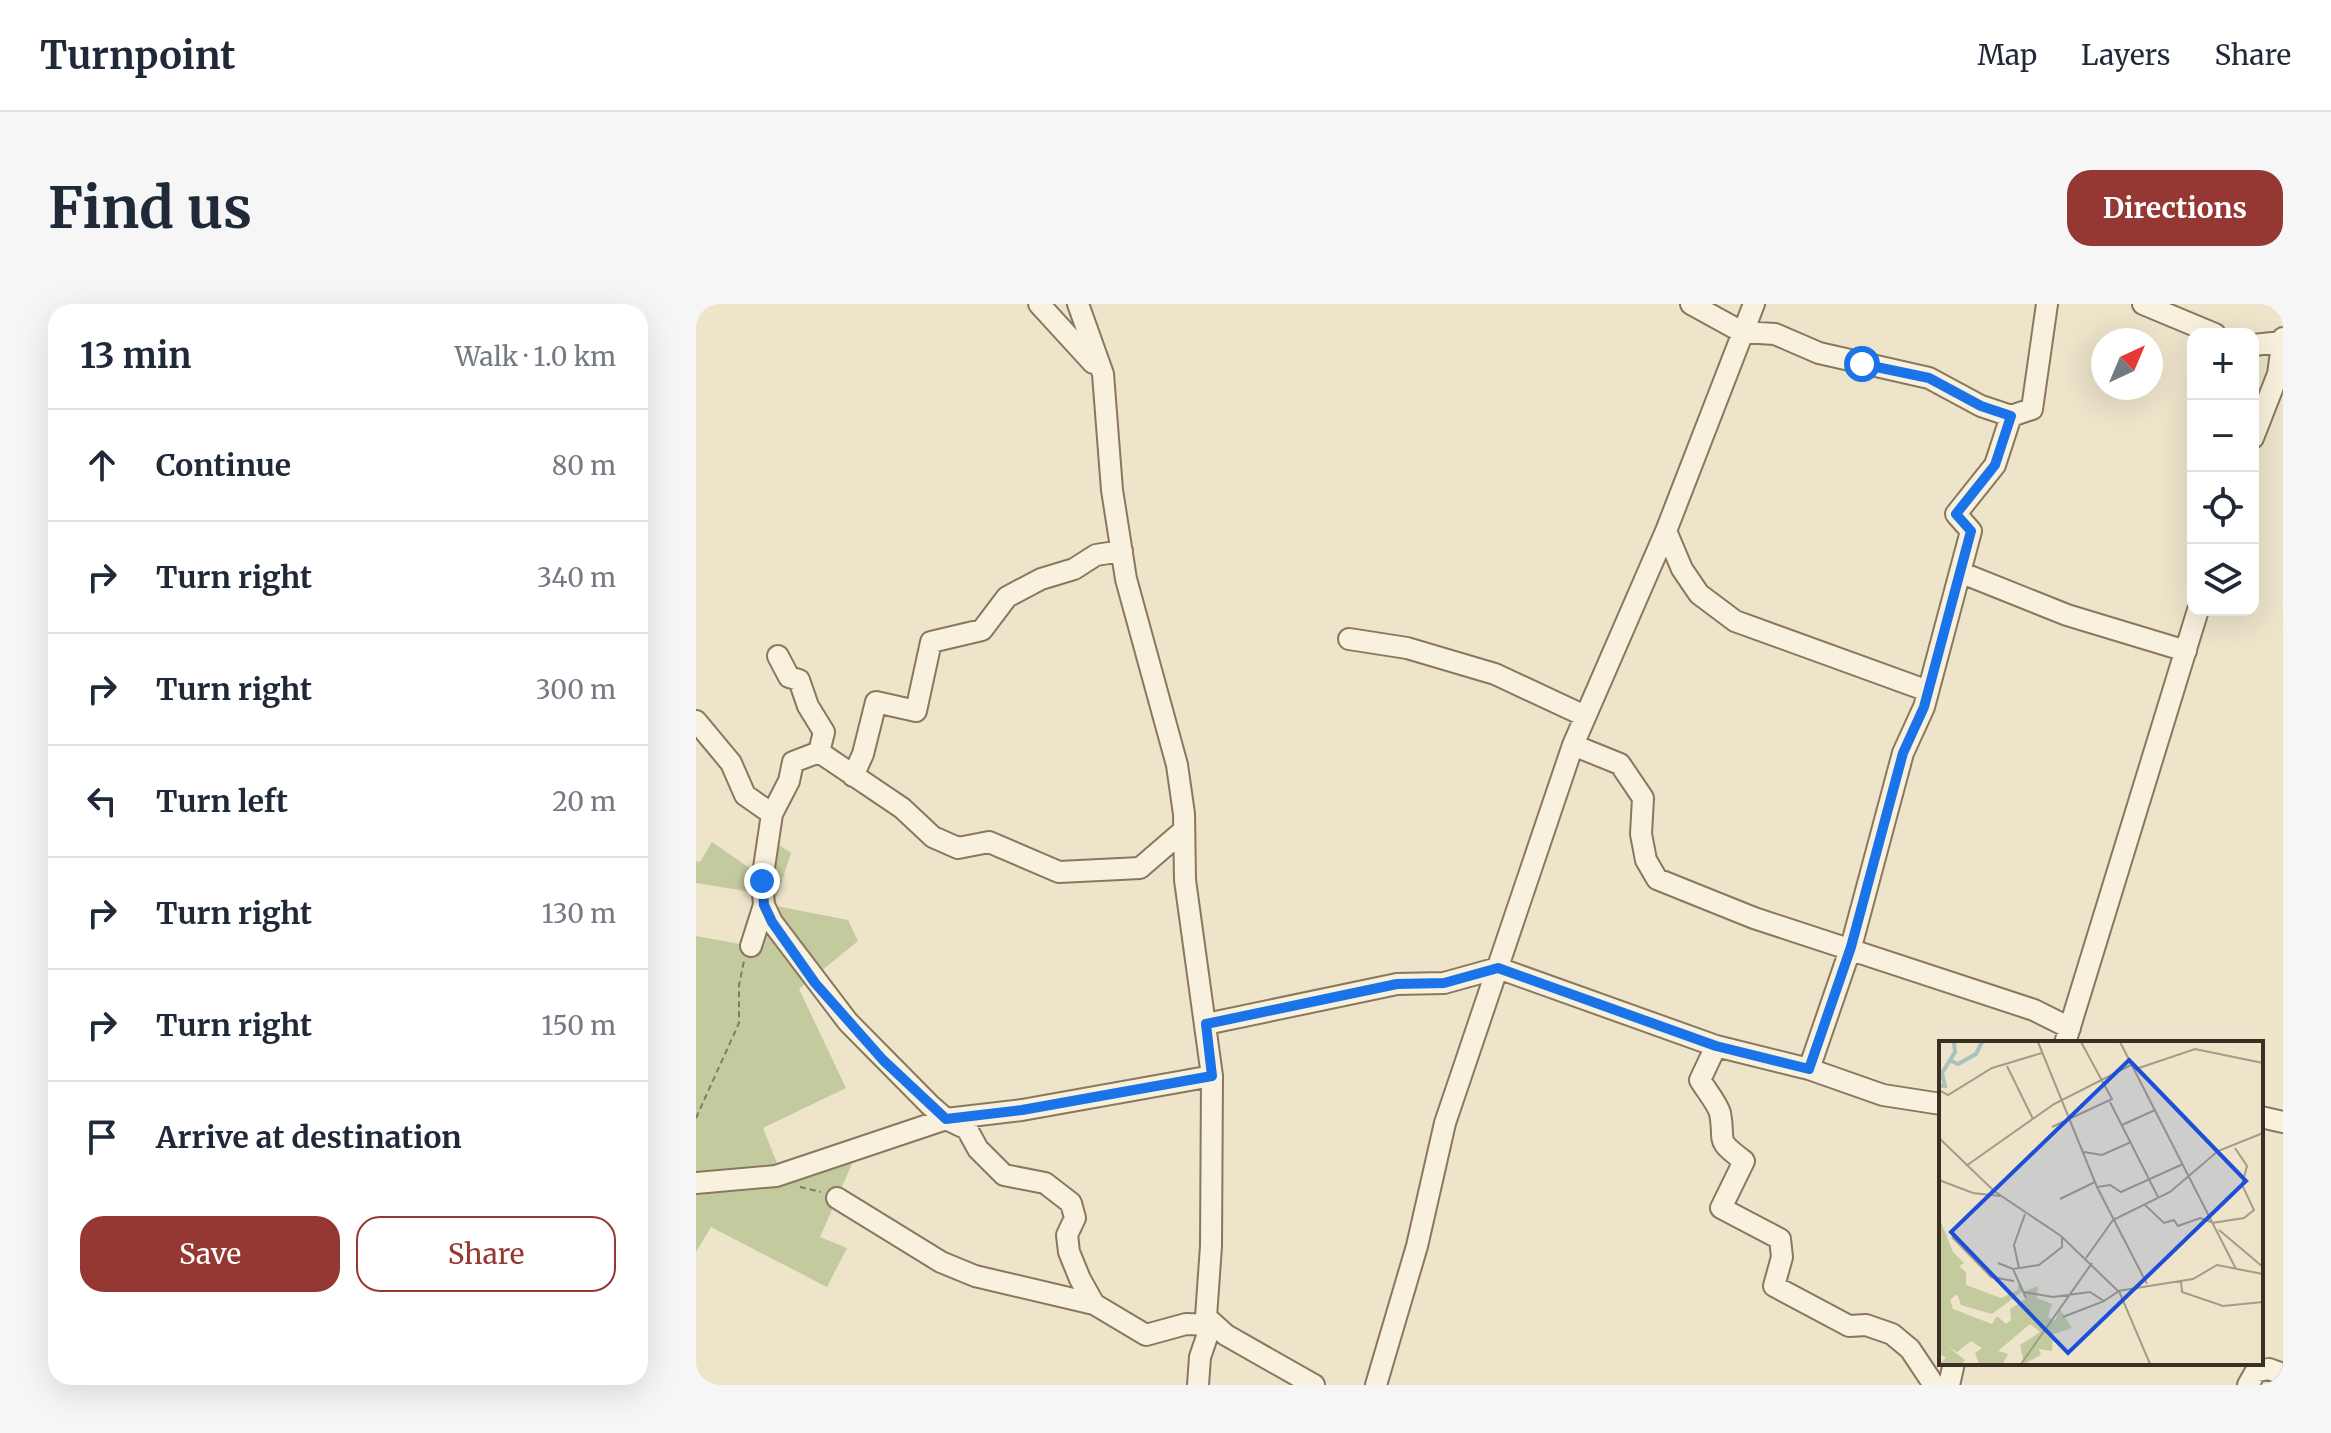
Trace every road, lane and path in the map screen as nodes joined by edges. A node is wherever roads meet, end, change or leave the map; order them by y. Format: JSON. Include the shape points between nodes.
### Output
{"nodes":[{"id":1,"x":1039,"y":304,"type":"edge"},
{"id":2,"x":1078,"y":304,"type":"edge"},
{"id":3,"x":1691,"y":304,"type":"edge"},
{"id":4,"x":1754,"y":304,"type":"edge"},
{"id":5,"x":2047,"y":304,"type":"edge"},
{"id":6,"x":2143,"y":304,"type":"edge"},
{"id":7,"x":2201,"y":328,"type":"edge"},
{"id":8,"x":1742,"y":332,"type":"junction"},
{"id":9,"x":2282,"y":340,"type":"edge"},
{"id":10,"x":2259,"y":344,"type":"edge"},
{"id":11,"x":1103,"y":374,"type":"junction"},
{"id":12,"x":2280,"y":376,"type":"edge"},
{"id":13,"x":2011,"y":416,"type":"junction"},
{"id":14,"x":2259,"y":424,"type":"edge"},
{"id":15,"x":1666,"y":531,"type":"junction"},
{"id":16,"x":1122,"y":551,"type":"junction"},
{"id":17,"x":1962,"y":573,"type":"junction"},
{"id":18,"x":2196,"y":616,"type":"edge"},
{"id":19,"x":1349,"y":639,"type":"dead end"},
{"id":20,"x":2186,"y":651,"type":"junction"},
{"id":21,"x":778,"y":656,"type":"dead end"},
{"id":22,"x":1928,"y":691,"type":"junction"},
{"id":23,"x":1585,"y":716,"type":"junction"},
{"id":24,"x":696,"y":721,"type":"edge"},
{"id":25,"x":1573,"y":745,"type":"junction"},
{"id":26,"x":819,"y":752,"type":"junction"},
{"id":27,"x":853,"y":776,"type":"junction"},
{"id":28,"x":772,"y":814,"type":"junction"},
{"id":29,"x":1184,"y":830,"type":"junction"},
{"id":30,"x":764,"y":905,"type":"junction"},
{"id":31,"x":751,"y":946,"type":"joint"},
{"id":32,"x":1851,"y":947,"type":"junction"},
{"id":33,"x":1498,"y":968,"type":"junction"},
{"id":34,"x":1206,"y":1024,"type":"junction"},
{"id":35,"x":2067,"y":1035,"type":"edge"},
{"id":36,"x":1716,"y":1046,"type":"junction"},
{"id":37,"x":1809,"y":1069,"type":"junction"},
{"id":38,"x":1212,"y":1076,"type":"junction"},
{"id":39,"x":1939,"y":1104,"type":"edge"},
{"id":40,"x":2263,"y":1117,"type":"edge"},
{"id":41,"x":696,"y":1118,"type":"edge"},
{"id":42,"x":946,"y":1119,"type":"junction"},
{"id":43,"x":2283,"y":1122,"type":"edge"},
{"id":44,"x":696,"y":1183,"type":"edge"},
{"id":45,"x":837,"y":1198,"type":"dead end"},
{"id":46,"x":1094,"y":1304,"type":"junction"},
{"id":47,"x":1211,"y":1325,"type":"junction"},
{"id":48,"x":1954,"y":1365,"type":"edge"},
{"id":49,"x":2283,"y":1374,"type":"edge"},
{"id":50,"x":1198,"y":1385,"type":"edge"},
{"id":51,"x":1314,"y":1385,"type":"edge"},
{"id":52,"x":1376,"y":1385,"type":"edge"},
{"id":53,"x":1934,"y":1385,"type":"edge"},
{"id":54,"x":1949,"y":1385,"type":"edge"},
{"id":55,"x":2248,"y":1385,"type":"edge"}],
"edges":[{"from":1,"to":11,"type":"street"},
{"from":2,"to":11,"type":"street"},
{"from":3,"to":8,"type":"street"},
{"from":4,"to":8,"type":"street"},
{"from":5,"to":13,"type":"street","via":[[2032,409]]},
{"from":6,"to":7,"type":"street"},
{"from":8,"to":13,"type":"street","via":[[1775,334],[1819,353],[1929,378]]},
{"from":8,"to":15,"type":"street"},
{"from":9,"to":10,"type":"street"},
{"from":9,"to":12,"type":"street"},
{"from":11,"to":16,"type":"street"},
{"from":12,"to":14,"type":"street"},
{"from":13,"to":17,"type":"street","via":[[1995,465],[1956,514],[1971,531]]},
{"from":15,"to":22,"type":"street","via":[[1699,594],[1735,621]]},
{"from":15,"to":23,"type":"street"},
{"from":16,"to":27,"type":"street","via":[[1096,555],[1007,597],[982,630],[931,642],[916,711],[876,702]]},
{"from":16,"to":29,"type":"street","via":[[1177,765]]},
{"from":17,"to":20,"type":"street","via":[[2067,615]]},
{"from":17,"to":22,"type":"street"},
{"from":18,"to":20,"type":"street"},
{"from":19,"to":23,"type":"street","via":[[1407,648],[1495,674]]},
{"from":20,"to":35,"type":"street"},
{"from":21,"to":26,"type":"street","via":[[789,677],[799,680],[824,732]]},
{"from":22,"to":32,"type":"street","via":[[1903,753]]},
{"from":23,"to":25,"type":"street"},
{"from":24,"to":28,"type":"street","via":[[731,763],[745,795]]},
{"from":25,"to":32,"type":"street","via":[[1620,764],[1643,798],[1641,834],[1657,879],[1716,904]]},
{"from":25,"to":33,"type":"street"},
{"from":26,"to":27,"type":"street"},
{"from":26,"to":28,"type":"street","via":[[793,762]]},
{"from":27,"to":29,"type":"street","via":[[902,808],[933,837],[958,848],[989,842],[1059,872],[1140,868]]},
{"from":28,"to":30,"type":"street","via":[[762,881]]},
{"from":29,"to":34,"type":"street","via":[[1185,880]]},
{"from":30,"to":31,"type":"street"},
{"from":30,"to":42,"type":"street","via":[[815,983],[848,1022]]},
{"from":31,"to":41,"type":"path","via":[[739,985],[739,1023]]},
{"from":32,"to":35,"type":"street","via":[[2034,1010]]},
{"from":32,"to":37,"type":"street"},
{"from":33,"to":34,"type":"street","via":[[1444,983],[1397,984]]},
{"from":33,"to":36,"type":"street"},
{"from":33,"to":52,"type":"street","via":[[1445,1123],[1417,1246]]},
{"from":34,"to":38,"type":"street"},
{"from":36,"to":37,"type":"street"},
{"from":36,"to":53,"type":"street","via":[[1700,1080],[1720,1112],[1719,1135],[1744,1161],[1721,1208],[1780,1239],[1782,1257],[1774,1286],[1849,1326],[1866,1325],[1892,1334],[1910,1349]]},
{"from":37,"to":39,"type":"street","via":[[1883,1095]]},
{"from":38,"to":42,"type":"street"},
{"from":38,"to":47,"type":"street","via":[[1211,1246],[1204,1309]]},
{"from":40,"to":43,"type":"street"},
{"from":42,"to":44,"type":"street","via":[[776,1176]]},
{"from":42,"to":46,"type":"street","via":[[967,1129],[1004,1175],[1045,1183],[1071,1203],[1075,1218],[1067,1235],[1069,1252]]},
{"from":45,"to":46,"type":"street","via":[[941,1262],[975,1276]]},
{"from":46,"to":47,"type":"street","via":[[1146,1335],[1186,1324]]},
{"from":47,"to":50,"type":"street"},
{"from":47,"to":51,"type":"street"},
{"from":48,"to":54,"type":"street"},
{"from":49,"to":55,"type":"street","via":[[2256,1371]]}]}
